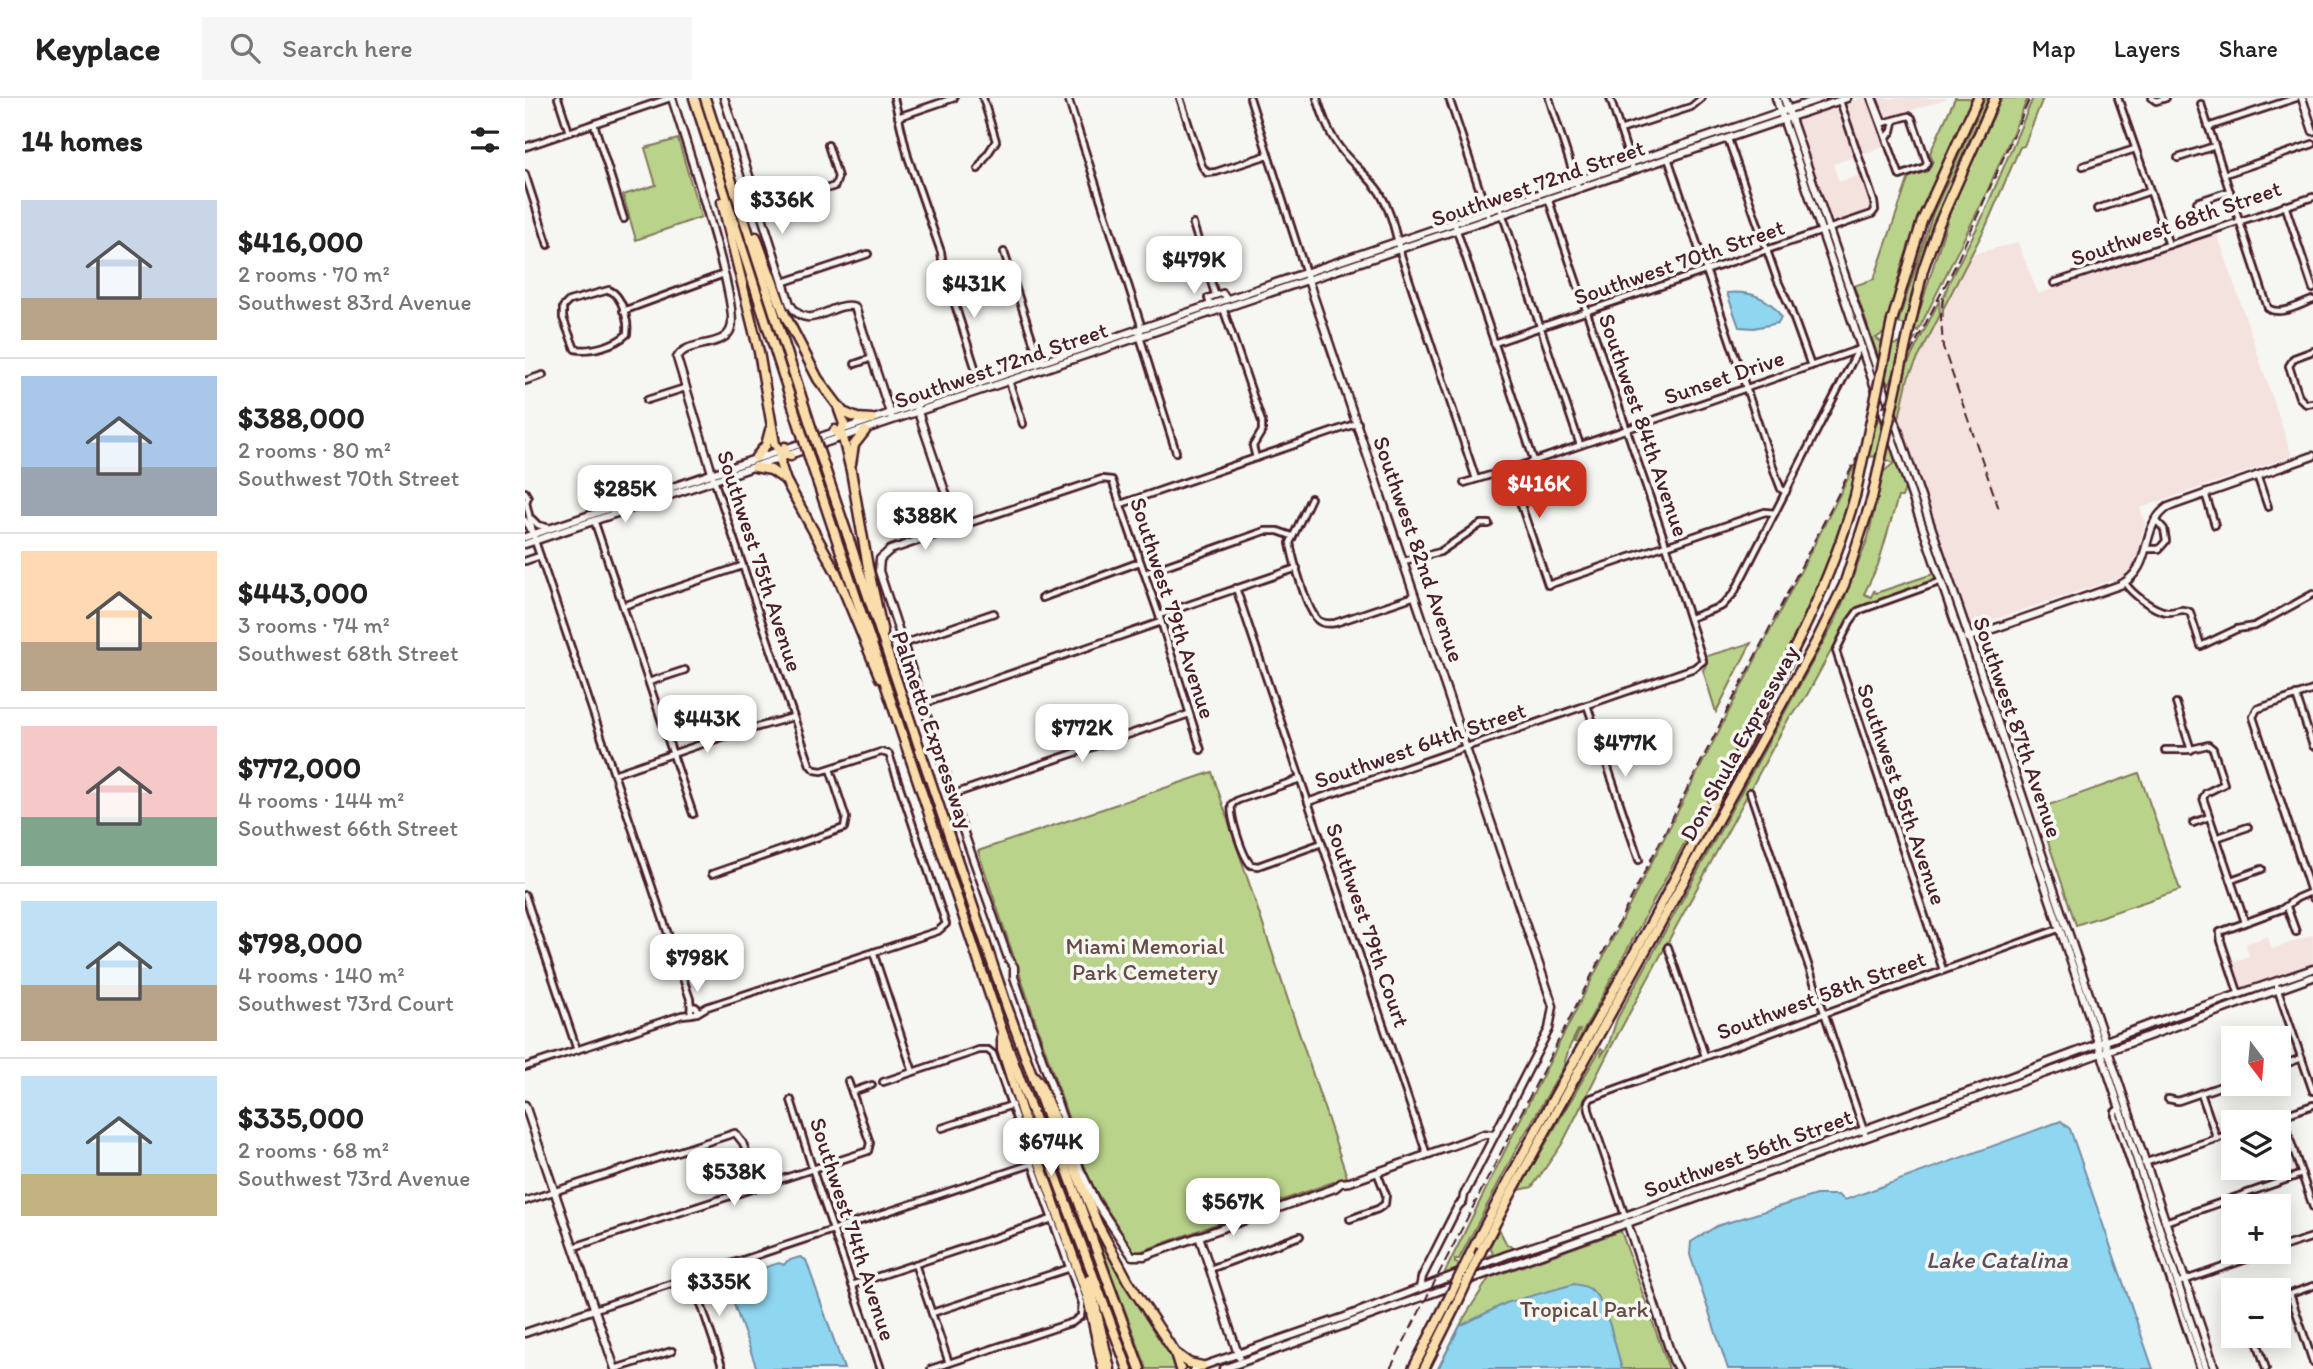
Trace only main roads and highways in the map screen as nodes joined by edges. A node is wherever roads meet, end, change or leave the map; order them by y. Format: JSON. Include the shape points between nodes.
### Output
{"nodes":[{"id":1,"x":671,"y":98,"type":"edge"},
{"id":2,"x":694,"y":98,"type":"edge"},
{"id":3,"x":705,"y":98,"type":"edge"},
{"id":4,"x":724,"y":98,"type":"edge"},
{"id":5,"x":1776,"y":98,"type":"edge"},
{"id":6,"x":1784,"y":98,"type":"edge"},
{"id":7,"x":1822,"y":98,"type":"edge"},
{"id":8,"x":1978,"y":98,"type":"edge"},
{"id":9,"x":1995,"y":98,"type":"edge"},
{"id":10,"x":2302,"y":98,"type":"edge"},
{"id":11,"x":1843,"y":99,"type":"edge"},
{"id":12,"x":1784,"y":110,"type":"junction"},
{"id":13,"x":1786,"y":119,"type":"junction"},
{"id":14,"x":2313,"y":131,"type":"edge"},
{"id":15,"x":1685,"y":144,"type":"junction"},
{"id":16,"x":1668,"y":158,"type":"junction"},
{"id":17,"x":1632,"y":166,"type":"junction"},
{"id":18,"x":735,"y":187,"type":"junction"},
{"id":19,"x":724,"y":193,"type":"junction"},
{"id":20,"x":1824,"y":231,"type":"junction"},
{"id":21,"x":1307,"y":276,"type":"junction"},
{"id":22,"x":1849,"y":284,"type":"junction"},
{"id":23,"x":1845,"y":294,"type":"junction"},
{"id":24,"x":1223,"y":303,"type":"junction"},
{"id":25,"x":1864,"y":351,"type":"junction"},
{"id":26,"x":981,"y":386,"type":"junction"},
{"id":27,"x":838,"y":407,"type":"junction"},
{"id":28,"x":917,"y":408,"type":"junction"},
{"id":29,"x":890,"y":413,"type":"junction"},
{"id":30,"x":872,"y":419,"type":"junction"},
{"id":31,"x":892,"y":421,"type":"junction"},
{"id":32,"x":771,"y":427,"type":"junction"},
{"id":33,"x":865,"y":431,"type":"junction"},
{"id":34,"x":840,"y":434,"type":"junction"},
{"id":35,"x":783,"y":453,"type":"junction"},
{"id":36,"x":756,"y":457,"type":"junction"},
{"id":37,"x":2312,"y":459,"type":"edge"},
{"id":38,"x":1906,"y":463,"type":"junction"},
{"id":39,"x":755,"y":467,"type":"junction"},
{"id":40,"x":851,"y":471,"type":"junction"},
{"id":41,"x":713,"y":477,"type":"junction"},
{"id":42,"x":786,"y":481,"type":"junction"},
{"id":43,"x":593,"y":518,"type":"junction"},
{"id":44,"x":531,"y":537,"type":"edge"},
{"id":45,"x":525,"y":544,"type":"edge"},
{"id":46,"x":1966,"y":638,"type":"junction"},
{"id":47,"x":883,"y":643,"type":"junction"},
{"id":48,"x":886,"y":685,"type":"junction"},
{"id":49,"x":2313,"y":969,"type":"edge"},
{"id":50,"x":2313,"y":977,"type":"edge"},
{"id":51,"x":2276,"y":985,"type":"junction"},
{"id":52,"x":1003,"y":1034,"type":"junction"},
{"id":53,"x":2102,"y":1041,"type":"junction"},
{"id":54,"x":2105,"y":1050,"type":"junction"},
{"id":55,"x":1030,"y":1071,"type":"junction"},
{"id":56,"x":1963,"y":1098,"type":"junction"},
{"id":57,"x":525,"y":1105,"type":"edge"},
{"id":58,"x":2120,"y":1108,"type":"junction"},
{"id":59,"x":2130,"y":1114,"type":"junction"},
{"id":60,"x":1495,"y":1135,"type":"junction"},
{"id":61,"x":2141,"y":1164,"type":"junction"},
{"id":62,"x":1626,"y":1220,"type":"junction"},
{"id":63,"x":1199,"y":1236,"type":"junction"},
{"id":64,"x":1087,"y":1264,"type":"junction"},
{"id":65,"x":1419,"y":1287,"type":"junction"},
{"id":66,"x":1422,"y":1297,"type":"junction"},
{"id":67,"x":595,"y":1309,"type":"junction"},
{"id":68,"x":525,"y":1333,"type":"edge"},
{"id":69,"x":2197,"y":1339,"type":"junction"},
{"id":70,"x":1175,"y":1353,"type":"junction"},
{"id":71,"x":1238,"y":1354,"type":"junction"},
{"id":72,"x":1673,"y":1360,"type":"junction"},
{"id":73,"x":1241,"y":1366,"type":"edge"},
{"id":74,"x":1198,"y":1368,"type":"edge"},
{"id":75,"x":615,"y":1369,"type":"edge"},
{"id":76,"x":1103,"y":1369,"type":"edge"},
{"id":77,"x":1110,"y":1369,"type":"edge"},
{"id":78,"x":1128,"y":1369,"type":"edge"},
{"id":79,"x":1140,"y":1369,"type":"edge"},
{"id":80,"x":1180,"y":1369,"type":"edge"},
{"id":81,"x":1223,"y":1369,"type":"edge"},
{"id":82,"x":1413,"y":1369,"type":"edge"},
{"id":83,"x":1424,"y":1369,"type":"edge"},
{"id":84,"x":1672,"y":1369,"type":"edge"},
{"id":85,"x":1678,"y":1369,"type":"edge"},
{"id":86,"x":2206,"y":1369,"type":"edge"},
{"id":87,"x":2214,"y":1369,"type":"edge"}],
"edges":[{"from":1,"to":41,"type":"main road","name":"Southwest 75th Avenue","via":[[724,274],[732,320],[730,331],[722,338],[681,352],[677,360]]},
{"from":2,"to":19,"type":"highway","name":"Palmetto Expressway"},
{"from":3,"to":18,"type":"highway","name":"Palmetto Expressway"},
{"from":4,"to":29,"type":"main road","via":[[792,308],[807,317],[853,306]]},
{"from":5,"to":12,"type":"main road","name":"Southwest 87th Avenue"},
{"from":6,"to":12,"type":"main road","name":"Southwest 87th Avenue"},
{"from":7,"to":12,"type":"main road","name":"Southwest 72nd Street"},
{"from":8,"to":82,"type":"highway","name":"Don Shula Expressway","bridge":true,"via":[[1922,221],[1892,321],[1855,496],[1828,579],[1656,913],[1505,1185]]},
{"from":9,"to":83,"type":"highway","name":"Don Shula Expressway","bridge":true,"via":[[1923,270],[1872,498],[1843,585],[1817,640],[1513,1190]]},
{"from":10,"to":14,"type":"main road"},
{"from":11,"to":13,"type":"main road","name":"Southwest 72nd Street"},
{"from":12,"to":13,"type":"main road","name":"Southwest 87th Avenue"},
{"from":12,"to":15,"type":"main road","name":"Southwest 72nd Street"},
{"from":13,"to":16,"type":"main road","name":"Southwest 72nd Street"},
{"from":13,"to":20,"type":"main road","name":"Southwest 87th Avenue"},
{"from":15,"to":16,"type":"main road"},
{"from":15,"to":17,"type":"main road","name":"Southwest 72nd Street"},
{"from":16,"to":17,"type":"main road","name":"Southwest 72nd Street"},
{"from":17,"to":21,"type":"main road","name":"Southwest 72nd Street"},
{"from":18,"to":27,"type":"highway","via":[[788,321]]},
{"from":18,"to":47,"type":"highway","name":"Palmetto Expressway","bridge":true},
{"from":19,"to":32,"type":"highway"},
{"from":19,"to":48,"type":"highway","name":"Palmetto Expressway","bridge":true},
{"from":20,"to":22,"type":"main road","name":"Southwest 87th Avenue"},
{"from":20,"to":23,"type":"main road","name":"Southwest 87th Avenue"},
{"from":21,"to":24,"type":"main road","name":"Southwest 72nd Street"},
{"from":21,"to":60,"type":"main road","name":"Southwest 82nd Avenue","via":[[1551,996],[1553,1012],[1547,1033]]},
{"from":22,"to":23,"type":"main road"},
{"from":22,"to":25,"type":"main road","name":"Southwest 87th Avenue"},
{"from":23,"to":25,"type":"main road","name":"Southwest 87th Avenue"},
{"from":24,"to":26,"type":"main road","name":"Southwest 72nd Street"},
{"from":24,"to":26,"type":"main road","name":"Southwest 72nd Street","via":[[1140,337]]},
{"from":25,"to":38,"type":"main road","name":"Southwest 87th Avenue"},
{"from":25,"to":38,"type":"main road","name":"Southwest 87th Avenue"},
{"from":26,"to":28,"type":"main road","name":"Southwest 72nd Street"},
{"from":27,"to":30,"type":"highway","via":[[857,418]]},
{"from":27,"to":34,"type":"highway"},
{"from":28,"to":29,"type":"main road","name":"Southwest 72nd Street"},
{"from":28,"to":31,"type":"main road","name":"Southwest 72nd Street"},
{"from":28,"to":63,"type":"main road","via":[[957,527],[890,550],[879,564],[880,580],[1009,970],[1084,1177],[1132,1256]]},
{"from":29,"to":30,"type":"main road","name":"Southwest 72nd Street"},
{"from":29,"to":31,"type":"main road"},
{"from":30,"to":34,"type":"main road","name":"Southwest 72nd Street"},
{"from":31,"to":33,"type":"main road","name":"Southwest 72nd Street"},
{"from":32,"to":35,"type":"highway"},
{"from":32,"to":36,"type":"highway","via":[[766,445]]},
{"from":33,"to":34,"type":"main road","name":"Southwest 72nd Street"},
{"from":33,"to":40,"type":"highway","via":[[853,448]]},
{"from":34,"to":35,"type":"main road","name":"Southwest 72nd Street"},
{"from":34,"to":40,"type":"highway"},
{"from":35,"to":36,"type":"main road","name":"Southwest 72nd Street"},
{"from":35,"to":39,"type":"main road","name":"Southwest 72nd Street"},
{"from":35,"to":42,"type":"highway"},
{"from":36,"to":41,"type":"main road","name":"Southwest 72nd Street"},
{"from":37,"to":46,"type":"main road","via":[[2171,505],[2155,519],[2140,568],[2125,583]]},
{"from":38,"to":46,"type":"main road","name":"Southwest 87th Avenue"},
{"from":39,"to":41,"type":"main road","name":"Southwest 72nd Street"},
{"from":39,"to":42,"type":"highway","via":[[771,470]]},
{"from":40,"to":47,"type":"highway","via":[[884,628]]},
{"from":41,"to":43,"type":"main road","name":"Southwest 72nd Street"},
{"from":42,"to":48,"type":"highway","via":[[836,572],[876,672]]},
{"from":43,"to":44,"type":"main road","name":"Southwest 72nd Street"},
{"from":43,"to":44,"type":"main road","name":"Southwest 72nd Street"},
{"from":44,"to":45,"type":"main road","name":"Southwest 72nd Street"},
{"from":46,"to":53,"type":"main road","name":"Southwest 87th Avenue"},
{"from":47,"to":55,"type":"highway","name":"Palmetto Expressway"},
{"from":48,"to":52,"type":"highway","name":"Palmetto Expressway"},
{"from":49,"to":51,"type":"main road","name":"Southwest 56th Street"},
{"from":50,"to":51,"type":"main road","name":"Southwest 56th Street"},
{"from":51,"to":53,"type":"main road","name":"Southwest 56th Street"},
{"from":51,"to":54,"type":"main road","name":"Southwest 56th Street"},
{"from":52,"to":64,"type":"highway","name":"Palmetto Expressway"},
{"from":52,"to":76,"type":"highway","via":[[1002,1049],[1015,1093],[1088,1298]]},
{"from":53,"to":54,"type":"main road","name":"Southwest 87th Avenue"},
{"from":53,"to":56,"type":"main road","name":"Southwest 56th Street"},
{"from":54,"to":56,"type":"main road","name":"Southwest 56th Street"},
{"from":54,"to":58,"type":"main road","name":"Southwest 87th Avenue"},
{"from":54,"to":59,"type":"main road","name":"Southwest 87th Avenue"},
{"from":55,"to":70,"type":"highway","via":[[1040,1084],[1110,1249]]},
{"from":55,"to":79,"type":"highway","name":"Palmetto Expressway"},
{"from":56,"to":62,"type":"main road","name":"Southwest 56th Street"},
{"from":57,"to":67,"type":"main road"},
{"from":58,"to":59,"type":"main road"},
{"from":58,"to":61,"type":"main road","name":"Southwest 87th Avenue"},
{"from":59,"to":61,"type":"main road","name":"Southwest 87th Avenue"},
{"from":60,"to":63,"type":"main road","via":[[1488,1133]]},
{"from":60,"to":65,"type":"main road"},
{"from":61,"to":69,"type":"main road","name":"Southwest 87th Avenue"},
{"from":62,"to":65,"type":"main road","name":"Southwest 56th Street"},
{"from":62,"to":66,"type":"main road","name":"Southwest 56th Street"},
{"from":62,"to":72,"type":"main road"},
{"from":63,"to":71,"type":"main road"},
{"from":64,"to":77,"type":"highway"},
{"from":64,"to":78,"type":"highway","name":"Palmetto Expressway"},
{"from":65,"to":66,"type":"main road"},
{"from":65,"to":71,"type":"main road","name":"Southwest 56th Street"},
{"from":66,"to":73,"type":"main road","name":"Southwest 56th Street"},
{"from":67,"to":68,"type":"main road"},
{"from":67,"to":75,"type":"main road"},
{"from":69,"to":86,"type":"main road","name":"Southwest 87th Avenue"},
{"from":69,"to":87,"type":"main road","name":"Southwest 87th Avenue"},
{"from":70,"to":74,"type":"highway"},
{"from":70,"to":80,"type":"highway"},
{"from":71,"to":73,"type":"main road"},
{"from":71,"to":74,"type":"main road","name":"Southwest 56th Street"},
{"from":72,"to":84,"type":"main road"},
{"from":72,"to":85,"type":"main road"},
{"from":73,"to":81,"type":"main road","name":"Southwest 56th Street"}]}
